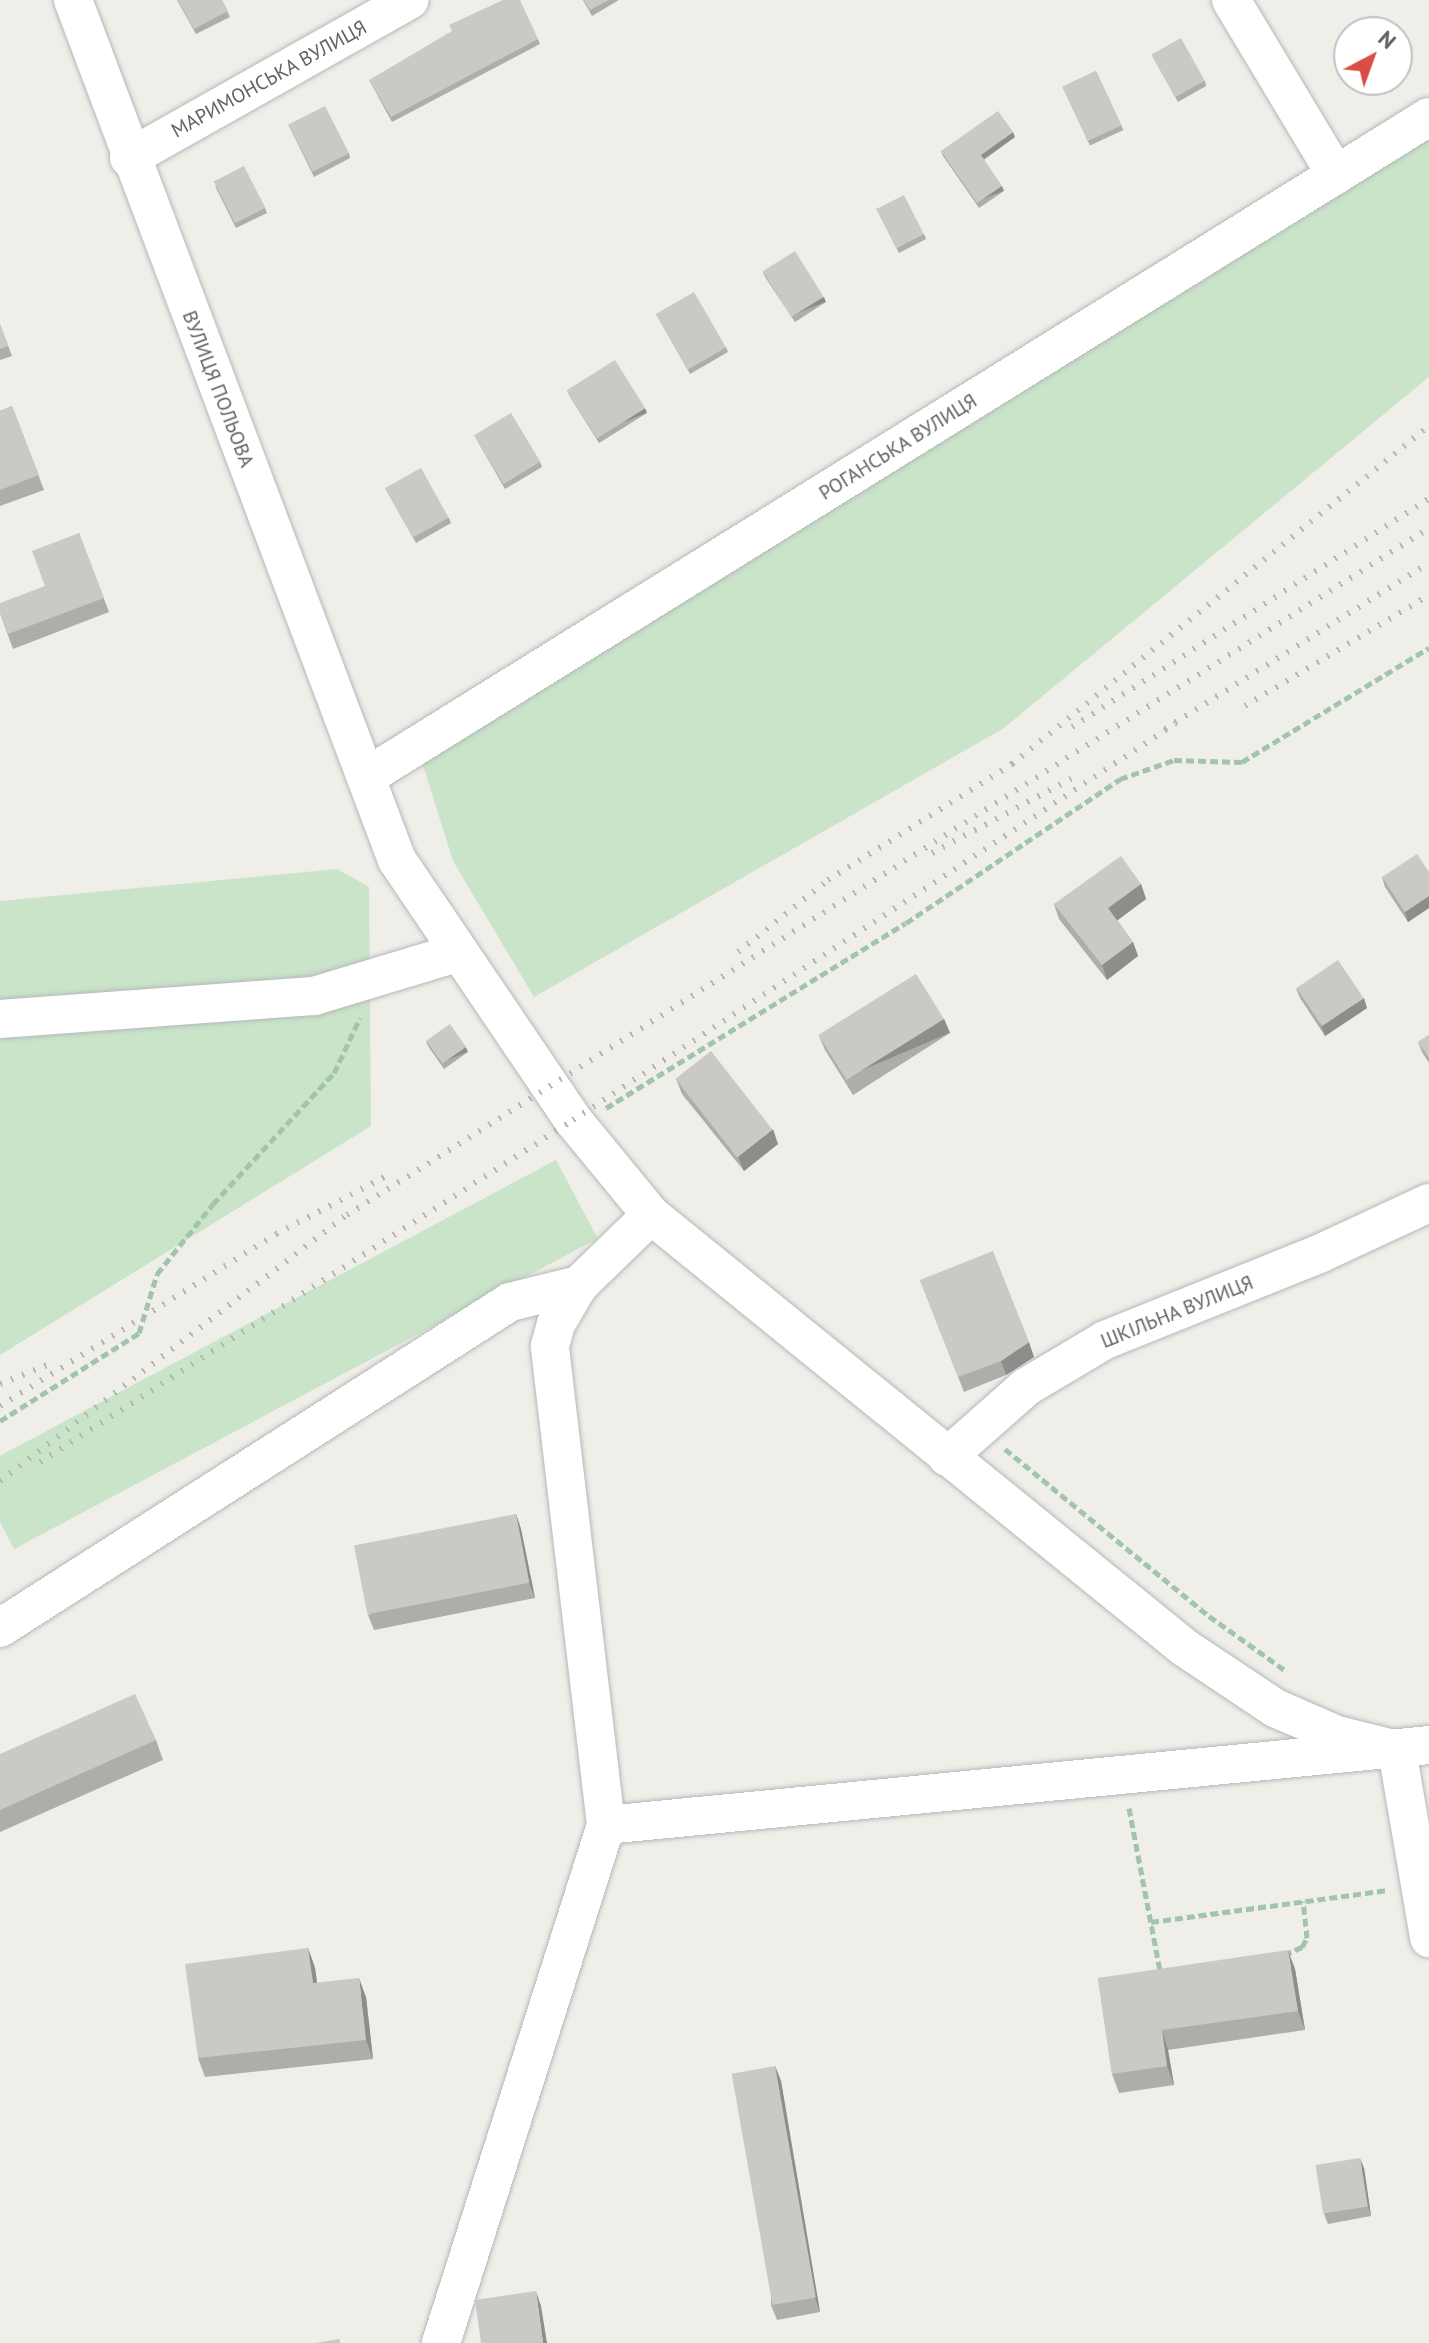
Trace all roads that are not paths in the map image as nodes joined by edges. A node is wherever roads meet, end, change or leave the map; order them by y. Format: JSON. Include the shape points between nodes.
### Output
{"nodes":[{"id":1,"x":73,"y":0,"type":"edge"},
{"id":2,"x":409,"y":0,"type":"edge"},
{"id":3,"x":1231,"y":0,"type":"edge"},
{"id":4,"x":1429,"y":117,"type":"edge"},
{"id":5,"x":129,"y":158,"type":"junction"},
{"id":6,"x":1336,"y":175,"type":"junction"},
{"id":7,"x":366,"y":777,"type":"junction"},
{"id":8,"x":456,"y":953,"type":"junction"},
{"id":9,"x":0,"y":1019,"type":"edge"},
{"id":10,"x":1429,"y":1203,"type":"edge"},
{"id":11,"x":651,"y":1215,"type":"junction"},
{"id":12,"x":579,"y":1285,"type":"junction"},
{"id":13,"x":947,"y":1457,"type":"junction"},
{"id":14,"x":0,"y":1628,"type":"edge"},
{"id":15,"x":1413,"y":1747,"type":"edge"},
{"id":16,"x":606,"y":1825,"type":"junction"},
{"id":17,"x":1429,"y":1938,"type":"edge"},
{"id":18,"x":441,"y":2343,"type":"edge"}],
"edges":[{"from":1,"to":5,"type":"street","name":"ВУЛИЦЯ ПОЛЬОВА"},
{"from":2,"to":5,"type":"street","name":"МАРИМОНСЬКА ВУЛИЦЯ"},
{"from":3,"to":6,"type":"street"},
{"from":4,"to":6,"type":"street","name":"РОГАНСЬКА ВУЛИЦЯ"},
{"from":5,"to":7,"type":"street","name":"ВУЛИЦЯ ПОЛЬОВА"},
{"from":6,"to":7,"type":"street","name":"РОГАНСЬКА ВУЛИЦЯ"},
{"from":7,"to":8,"type":"street","name":"ВУЛИЦЯ ПОЛЬОВА","via":[[397,860]]},
{"from":8,"to":9,"type":"street","via":[[314,996]]},
{"from":8,"to":11,"type":"street","name":"ВУЛИЦЯ ПОЛЬОВА","via":[[573,1120]]},
{"from":10,"to":13,"type":"street","name":"ШКІЛЬНА ВУЛИЦЯ","via":[[1319,1254],[1105,1340],[1026,1387]]},
{"from":11,"to":12,"type":"street"},
{"from":11,"to":13,"type":"street","name":"ВУЛИЦЯ ПОЛЬОВА"},
{"from":12,"to":14,"type":"street","via":[[510,1302]]},
{"from":12,"to":16,"type":"street","via":[[556,1324],[550,1346]]},
{"from":13,"to":15,"type":"street","name":"ВУЛИЦЯ ПОЛЬОВА","via":[[1185,1648],[1275,1708],[1337,1735]]},
{"from":15,"to":16,"type":"street"},
{"from":15,"to":17,"type":"street","via":[[1420,1886]]},
{"from":16,"to":18,"type":"street"}]}
